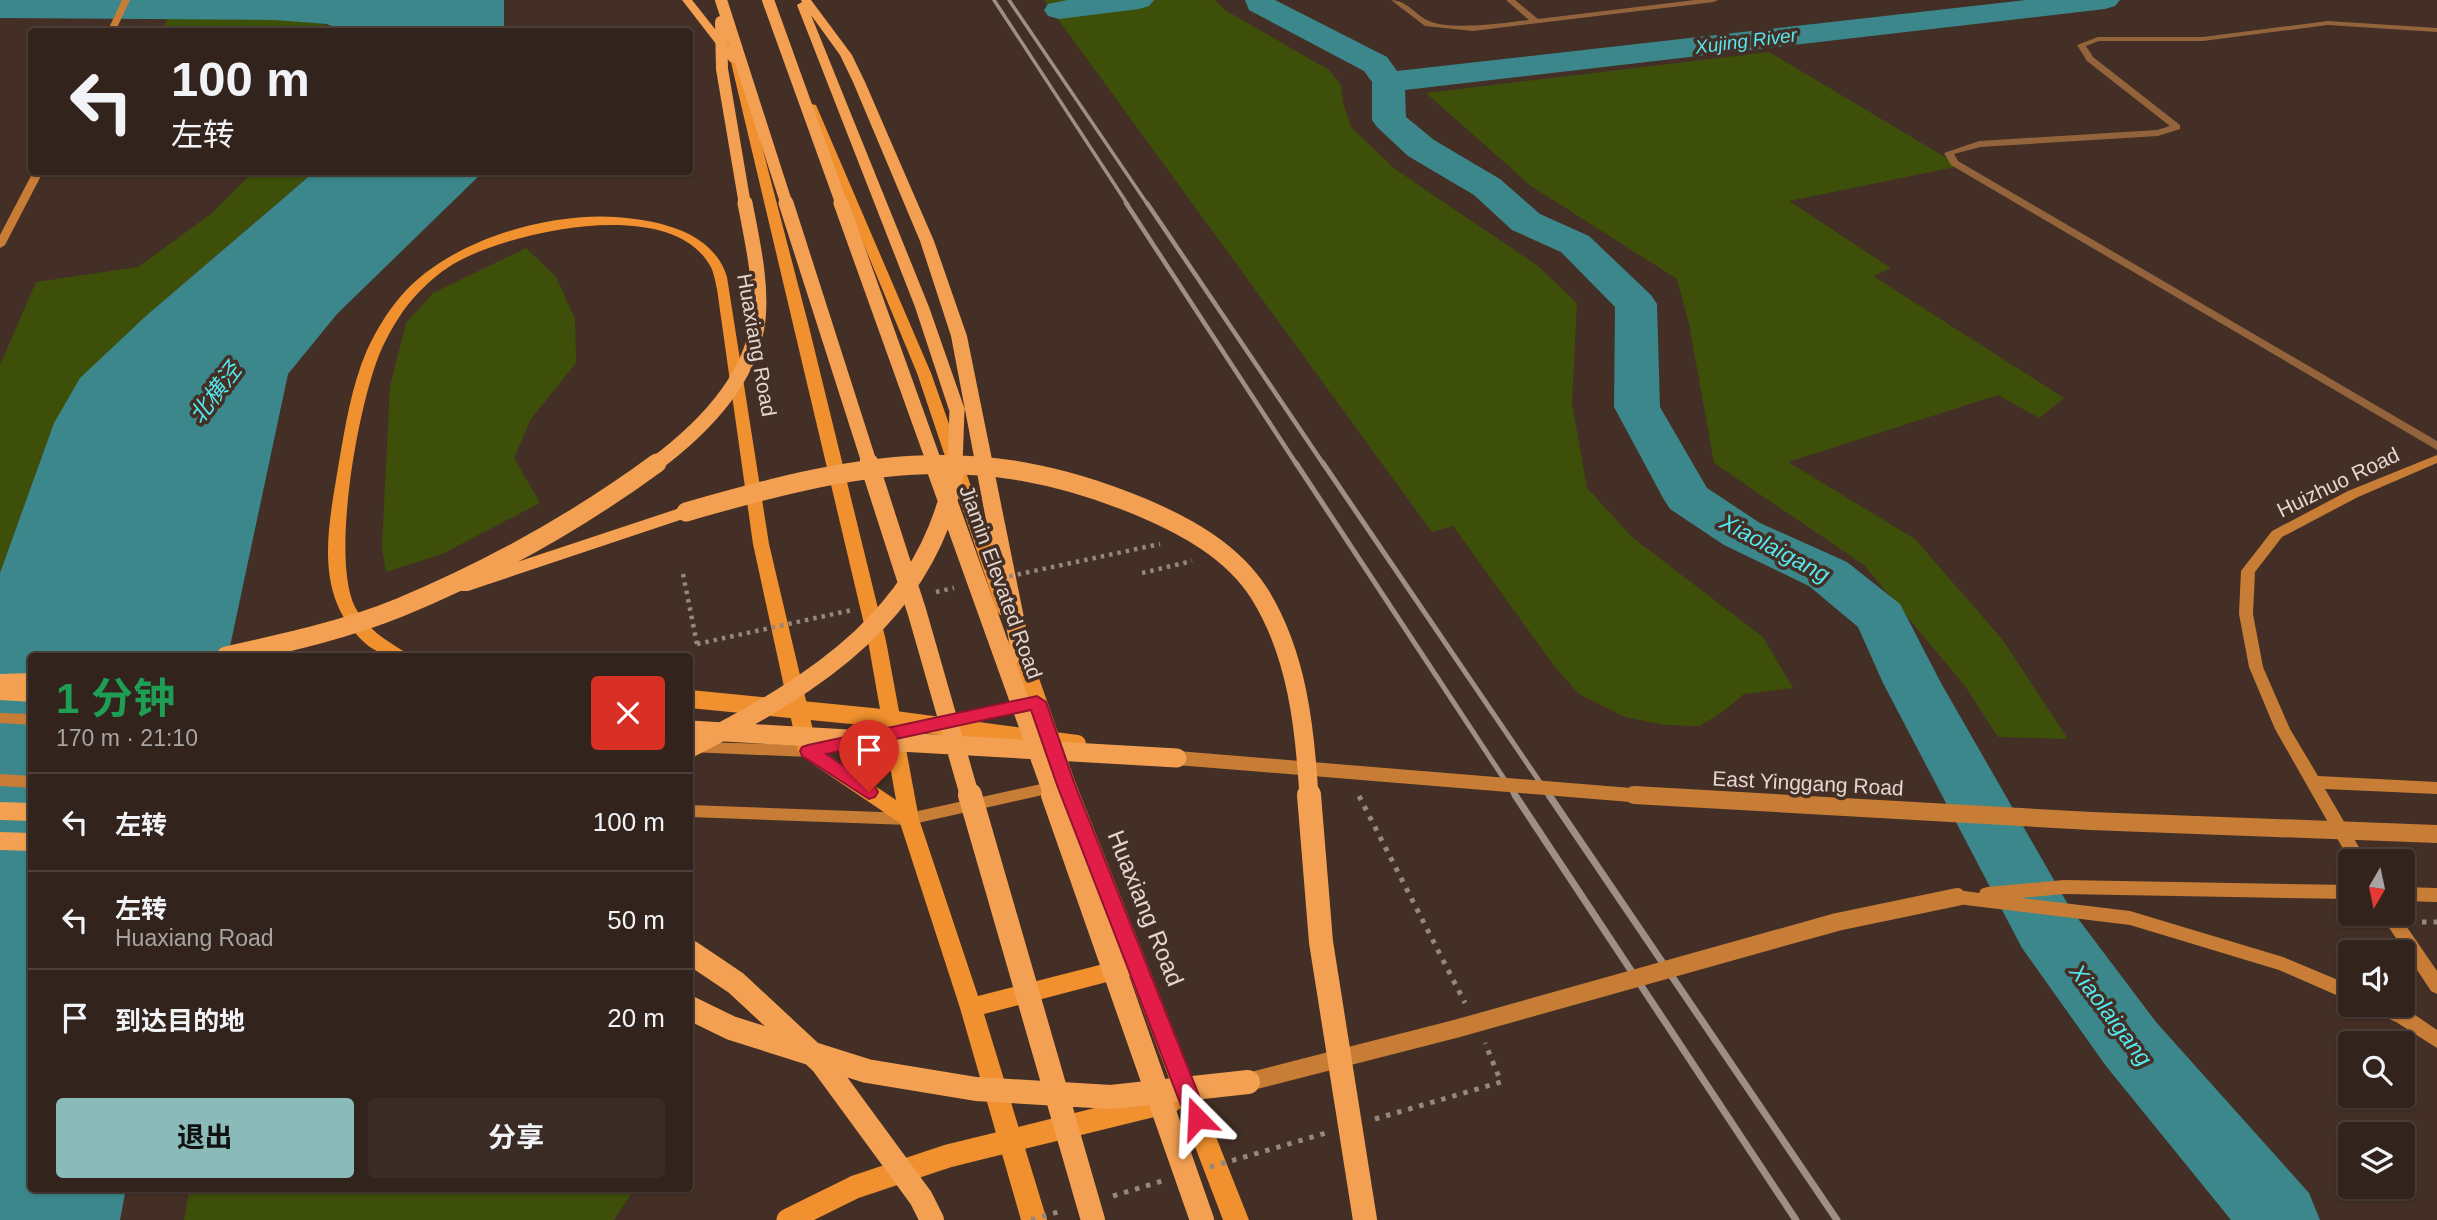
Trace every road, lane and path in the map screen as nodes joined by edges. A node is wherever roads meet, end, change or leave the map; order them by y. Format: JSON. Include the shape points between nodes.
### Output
{"nodes":[{"id":1,"x":126,"y":0,"type":"edge"},
{"id":2,"x":687,"y":0,"type":"edge"},
{"id":3,"x":720,"y":0,"type":"edge"},
{"id":4,"x":767,"y":0,"type":"edge"},
{"id":5,"x":800,"y":0,"type":"edge"},
{"id":6,"x":806,"y":0,"type":"edge"},
{"id":7,"x":1395,"y":0,"type":"edge"},
{"id":8,"x":1510,"y":0,"type":"edge"},
{"id":9,"x":1714,"y":0,"type":"edge"},
{"id":10,"x":1536,"y":22,"type":"junction"},
{"id":11,"x":113,"y":28,"type":"edge"},
{"id":12,"x":2437,"y":30,"type":"edge"},
{"id":13,"x":734,"y":60,"type":"junction"},
{"id":14,"x":36,"y":175,"type":"edge"},
{"id":15,"x":0,"y":245,"type":"edge"},
{"id":16,"x":2437,"y":446,"type":"edge"},
{"id":17,"x":2437,"y":459,"type":"edge"},
{"id":18,"x":683,"y":574,"type":"dead end"},
{"id":19,"x":400,"y":607,"type":"junction"},
{"id":20,"x":697,"y":644,"type":"dead end"},
{"id":21,"x":239,"y":653,"type":"edge"},
{"id":22,"x":394,"y":653,"type":"edge"},
{"id":23,"x":1022,"y":657,"type":"junction"},
{"id":24,"x":28,"y":680,"type":"edge"},
{"id":25,"x":0,"y":681,"type":"edge"},
{"id":26,"x":0,"y":693,"type":"edge"},
{"id":27,"x":28,"y":695,"type":"edge"},
{"id":28,"x":693,"y":699,"type":"edge"},
{"id":29,"x":1037,"y":702,"type":"junction"},
{"id":30,"x":0,"y":718,"type":"edge"},
{"id":31,"x":28,"y":720,"type":"edge"},
{"id":32,"x":693,"y":730,"type":"edge"},
{"id":33,"x":894,"y":734,"type":"junction"},
{"id":34,"x":693,"y":746,"type":"edge"},
{"id":35,"x":693,"y":748,"type":"edge"},
{"id":36,"x":808,"y":751,"type":"junction"},
{"id":37,"x":1177,"y":758,"type":"junction"},
{"id":38,"x":0,"y":780,"type":"edge"},
{"id":39,"x":28,"y":782,"type":"edge"},
{"id":40,"x":2314,"y":782,"type":"junction"},
{"id":41,"x":1066,"y":785,"type":"junction"},
{"id":42,"x":2437,"y":788,"type":"edge"},
{"id":43,"x":0,"y":811,"type":"edge"},
{"id":44,"x":693,"y":811,"type":"edge"},
{"id":45,"x":28,"y":812,"type":"edge"},
{"id":46,"x":909,"y":819,"type":"junction"},
{"id":47,"x":2437,"y":834,"type":"edge"},
{"id":48,"x":0,"y":841,"type":"edge"},
{"id":49,"x":28,"y":842,"type":"edge"},
{"id":50,"x":2352,"y":849,"type":"edge"},
{"id":51,"x":2338,"y":892,"type":"edge"},
{"id":52,"x":2415,"y":894,"type":"edge"},
{"id":53,"x":2437,"y":895,"type":"edge"},
{"id":54,"x":1957,"y":897,"type":"junction"},
{"id":55,"x":2397,"y":926,"type":"edge"},
{"id":56,"x":693,"y":954,"type":"edge"},
{"id":57,"x":1138,"y":964,"type":"junction"},
{"id":58,"x":2437,"y":986,"type":"edge"},
{"id":59,"x":2338,"y":988,"type":"edge"},
{"id":60,"x":693,"y":1009,"type":"edge"},
{"id":61,"x":971,"y":1009,"type":"junction"},
{"id":62,"x":2403,"y":1017,"type":"edge"},
{"id":63,"x":2437,"y":1040,"type":"edge"},
{"id":64,"x":1485,"y":1042,"type":"dead end"},
{"id":65,"x":1248,"y":1082,"type":"junction"},
{"id":66,"x":1370,"y":1120,"type":"dead end"},
{"id":67,"x":1331,"y":1132,"type":"dead end"},
{"id":68,"x":1200,"y":1170,"type":"dead end"},
{"id":69,"x":1174,"y":1178,"type":"dead end"},
{"id":70,"x":1109,"y":1197,"type":"dead end"},
{"id":71,"x":1070,"y":1209,"type":"dead end"},
{"id":72,"x":788,"y":1220,"type":"edge"},
{"id":73,"x":932,"y":1220,"type":"edge"},
{"id":74,"x":1033,"y":1220,"type":"edge"},
{"id":75,"x":1093,"y":1220,"type":"edge"},
{"id":76,"x":1202,"y":1220,"type":"edge"},
{"id":77,"x":1236,"y":1220,"type":"edge"},
{"id":78,"x":1365,"y":1220,"type":"edge"}],
"edges":[{"from":1,"to":11,"type":"main road"},
{"from":2,"to":13,"type":"highway"},
{"from":3,"to":13,"type":"main road","name":"Huaxiang Road"},
{"from":3,"to":19,"type":"highway","bridge":true,"via":[[722,69],[756,266],[758,320],[746,366],[709,417],[673,451],[620,489],[511,555]]},
{"from":3,"to":75,"type":"highway","bridge":true,"via":[[916,612]]},
{"from":4,"to":23,"type":"main road","name":"Huaxiang Road","via":[[924,373]]},
{"from":4,"to":76,"type":"highway","name":"Jiamin Elevated Road","bridge":true},
{"from":5,"to":34,"type":"highway","bridge":true,"via":[[922,307],[957,410],[960,443],[954,485],[942,527],[895,603],[858,642],[820,675],[768,708]]},
{"from":6,"to":23,"type":"highway","via":[[846,55],[927,241],[959,336]]},
{"from":7,"to":10,"type":"street","via":[[1428,24],[1473,29]]},
{"from":8,"to":10,"type":"street"},
{"from":9,"to":10,"type":"street"},
{"from":12,"to":16,"type":"street","via":[[2328,23],[2203,39],[2098,38],[2081,46],[2090,59],[2177,127],[2158,133],[1979,144],[1950,153],[1954,163]]},
{"from":13,"to":33,"type":"main road","name":"Huaxiang Road","via":[[877,641]]},
{"from":14,"to":15,"type":"main road"},
{"from":17,"to":40,"type":"main road","name":"Huizhuo Road","via":[[2353,494],[2277,534],[2248,571],[2246,614],[2256,667],[2283,729]]},
{"from":18,"to":20,"type":"path"},
{"from":19,"to":21,"type":"highway","bridge":true,"via":[[310,637]]},
{"from":19,"to":78,"type":"highway","bridge":true,"via":[[686,512],[776,486],[888,466],[987,465],[1039,474],[1094,489],[1191,531],[1231,560],[1260,594],[1281,640],[1297,693],[1308,770],[1318,915]]},
{"from":22,"to":36,"type":"main road","name":"Huaxiang Road","via":[[366,635],[345,604],[334,541],[359,388],[380,335],[399,307],[434,272],[482,245],[513,234],[584,222],[641,224],[681,234],[714,260],[719,274],[761,544]]},
{"from":23,"to":29,"type":"main road","name":"Huaxiang Road"},
{"from":24,"to":25,"type":"highway"},
{"from":26,"to":27,"type":"highway"},
{"from":28,"to":37,"type":"main road","bridge":true,"via":[[872,717]]},
{"from":29,"to":33,"type":"main road"},
{"from":29,"to":41,"type":"main road","name":"Huaxiang Road"},
{"from":30,"to":31,"type":"main road"},
{"from":32,"to":37,"type":"highway","bridge":true},
{"from":33,"to":36,"type":"main road"},
{"from":33,"to":46,"type":"main road","name":"Huaxiang Road"},
{"from":35,"to":36,"type":"main road"},
{"from":36,"to":46,"type":"main road"},
{"from":37,"to":47,"type":"main road","name":"East Yinggang Road","bridge":true,"via":[[1719,802]]},
{"from":38,"to":39,"type":"main road"},
{"from":40,"to":42,"type":"main road"},
{"from":40,"to":50,"type":"main road","name":"Huizhuo Road"},
{"from":41,"to":46,"type":"main road"},
{"from":41,"to":57,"type":"main road","name":"Huaxiang Road"},
{"from":43,"to":45,"type":"highway"},
{"from":44,"to":46,"type":"main road"},
{"from":46,"to":61,"type":"main road","name":"Huaxiang Road"},
{"from":48,"to":49,"type":"highway"},
{"from":51,"to":54,"type":"main road","via":[[2064,887]]},
{"from":52,"to":53,"type":"main road"},
{"from":54,"to":59,"type":"main road","via":[[2130,918],[2283,964]]},
{"from":54,"to":65,"type":"main road","bridge":true,"via":[[1837,922]]},
{"from":55,"to":58,"type":"main road"},
{"from":56,"to":73,"type":"highway","bridge":true,"via":[[736,983],[822,1063],[921,1198]]},
{"from":57,"to":61,"type":"main road"},
{"from":57,"to":77,"type":"main road","name":"Huaxiang Road"},
{"from":60,"to":65,"type":"highway","bridge":true,"via":[[731,1028],[867,1071],[976,1089],[1111,1097]]},
{"from":61,"to":74,"type":"main road","name":"Huaxiang Road"},
{"from":62,"to":63,"type":"main road"},
{"from":64,"to":66,"type":"path","bridge":true,"via":[[1501,1082]]},
{"from":65,"to":72,"type":"main road","bridge":true,"via":[[948,1156],[855,1187]]},
{"from":67,"to":68,"type":"path","bridge":true},
{"from":69,"to":70,"type":"path","bridge":true},
{"from":71,"to":74,"type":"path","bridge":true}]}
